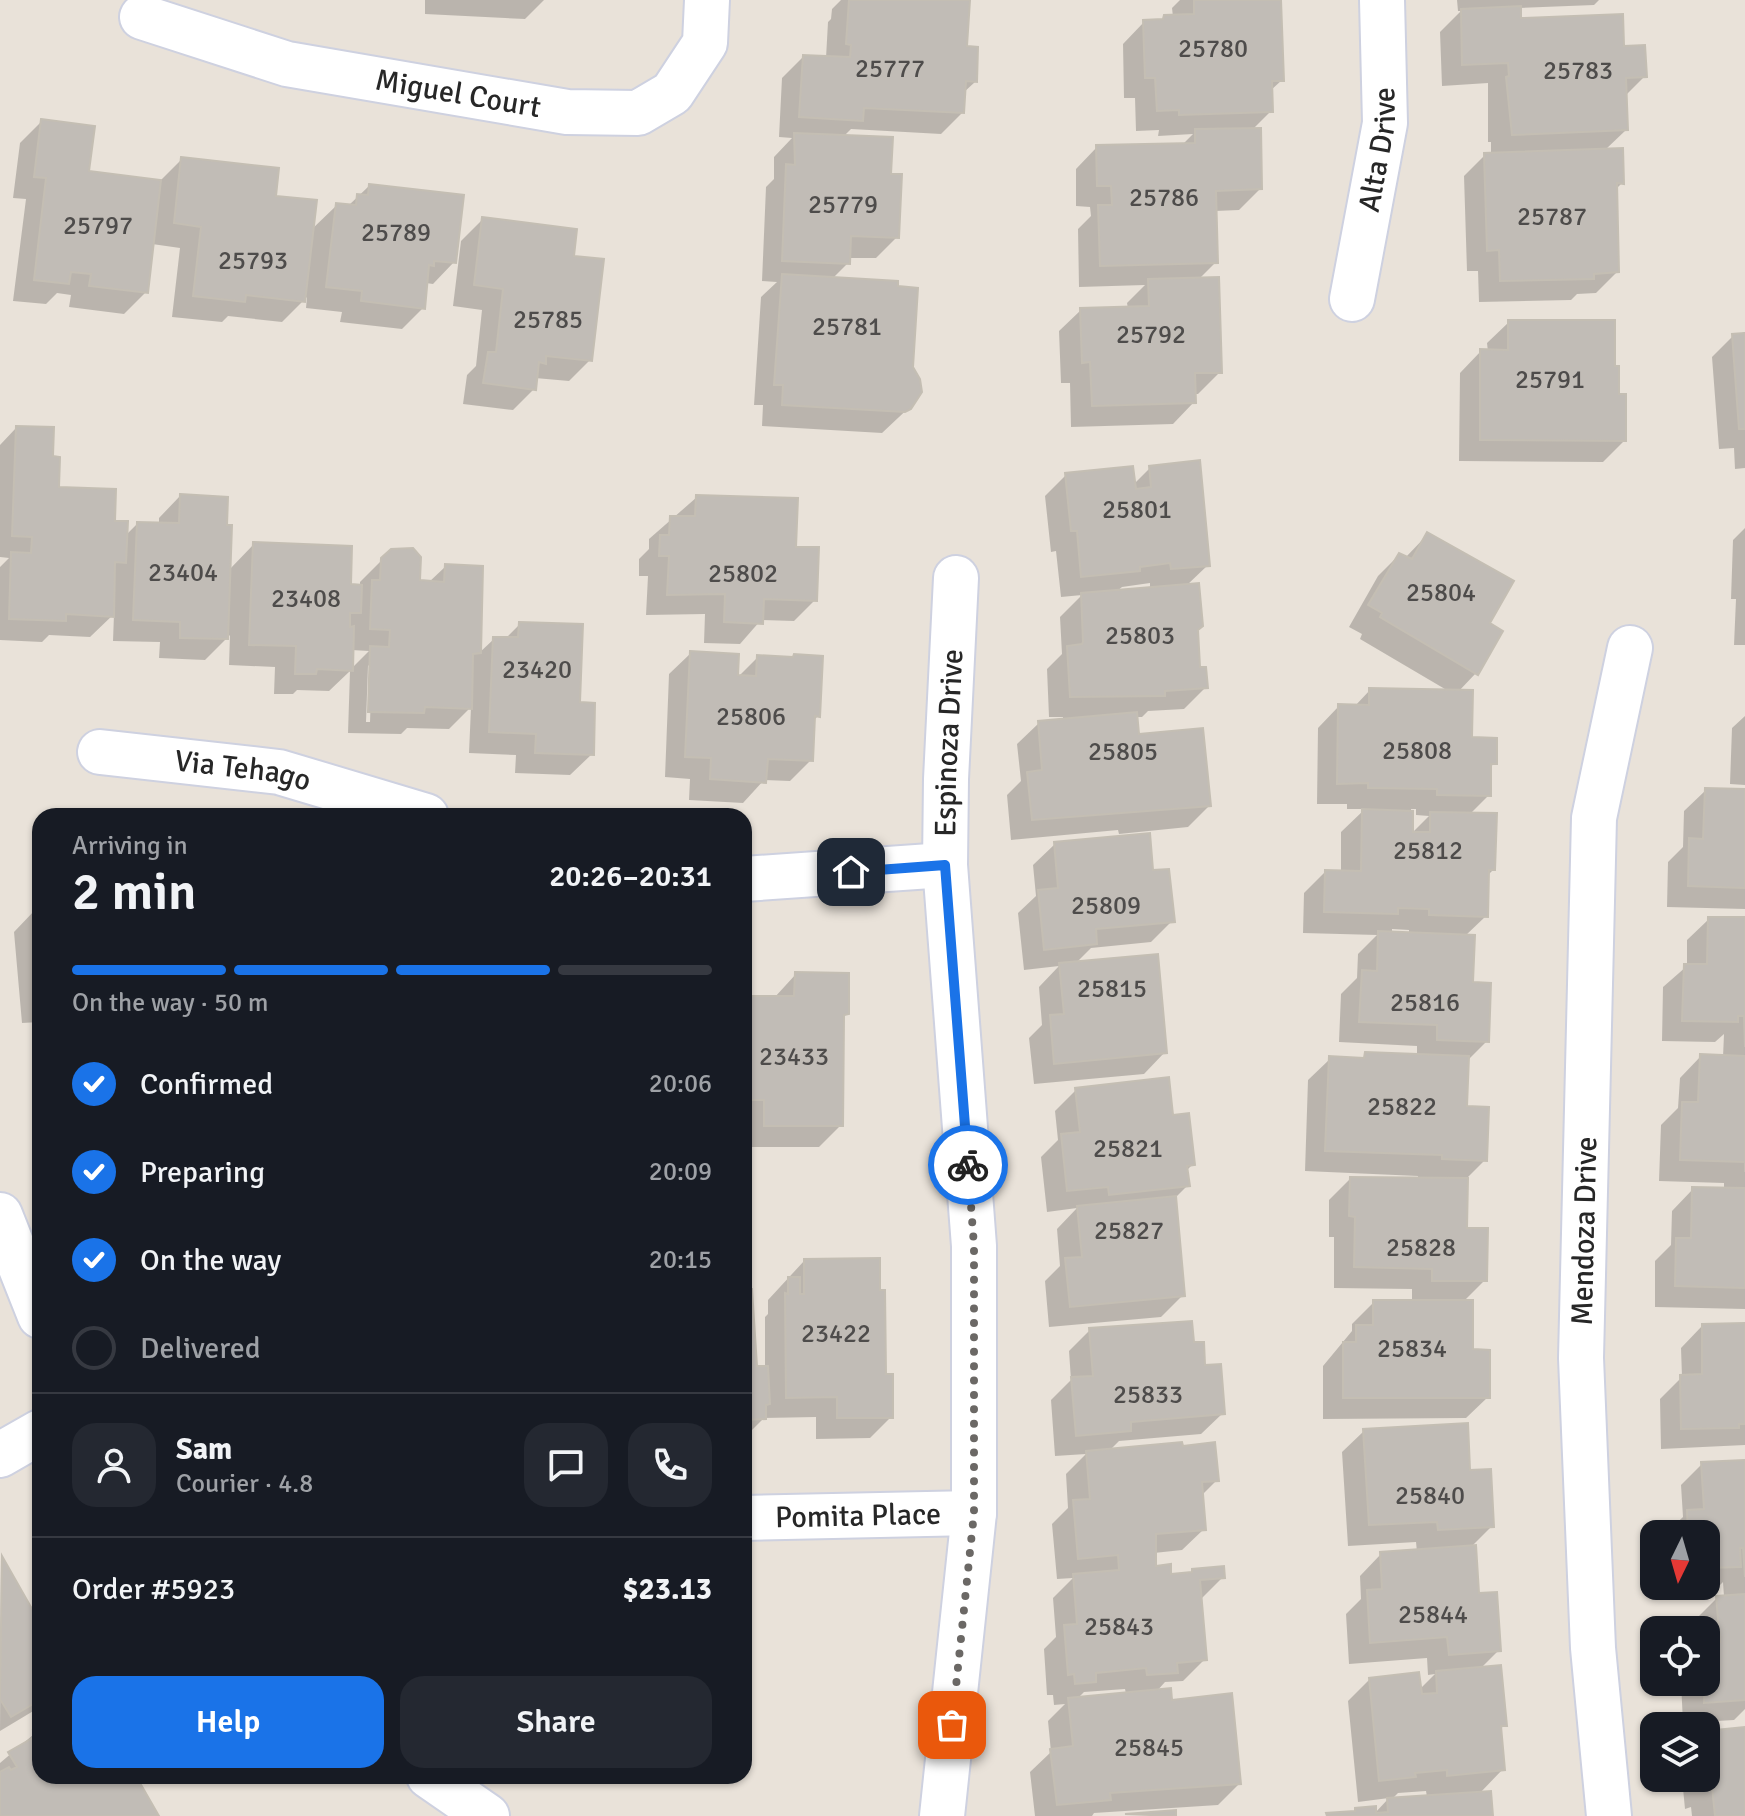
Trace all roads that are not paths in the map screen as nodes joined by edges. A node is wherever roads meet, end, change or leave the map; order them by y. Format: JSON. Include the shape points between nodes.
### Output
{"nodes":[{"id":1,"x":707,"y":0,"type":"edge"},
{"id":2,"x":1382,"y":0,"type":"edge"},
{"id":3,"x":142,"y":17,"type":"dead end"},
{"id":4,"x":1352,"y":299,"type":"dead end"},
{"id":5,"x":956,"y":578,"type":"dead end"},
{"id":6,"x":1630,"y":648,"type":"dead end"},
{"id":7,"x":100,"y":752,"type":"dead end"},
{"id":8,"x":399,"y":808,"type":"edge"},
{"id":9,"x":945,"y":865,"type":"junction"},
{"id":10,"x":752,"y":878,"type":"edge"},
{"id":11,"x":0,"y":1215,"type":"edge"},
{"id":12,"x":32,"y":1296,"type":"edge"},
{"id":13,"x":32,"y":1437,"type":"edge"},
{"id":14,"x":0,"y":1455,"type":"edge"},
{"id":15,"x":974,"y":1513,"type":"junction"},
{"id":16,"x":752,"y":1518,"type":"edge"},
{"id":17,"x":441,"y":1784,"type":"edge"},
{"id":18,"x":487,"y":1816,"type":"edge"},
{"id":19,"x":942,"y":1816,"type":"edge"},
{"id":20,"x":1609,"y":1816,"type":"edge"}],
"edges":[{"from":1,"to":3,"type":"street","name":"Miguel Court","via":[[705,43],[672,93],[638,113],[567,112],[287,64]]},
{"from":2,"to":4,"type":"street","name":"Alta Drive","via":[[1385,123]]},
{"from":5,"to":9,"type":"street","name":"Espinoza Drive"},
{"from":6,"to":20,"type":"street","name":"Mendoza Drive","via":[[1594,818],[1581,1358],[1593,1648]]},
{"from":7,"to":8,"type":"street","name":"Via Tehago","via":[[279,772]]},
{"from":9,"to":10,"type":"street"},
{"from":9,"to":15,"type":"street","name":"Espinoza Drive","via":[[974,1246]]},
{"from":11,"to":12,"type":"street"},
{"from":13,"to":14,"type":"street"},
{"from":15,"to":16,"type":"street","name":"Pomita Place"},
{"from":15,"to":19,"type":"street","name":"Espinoza Drive"},
{"from":17,"to":18,"type":"street"}]}
